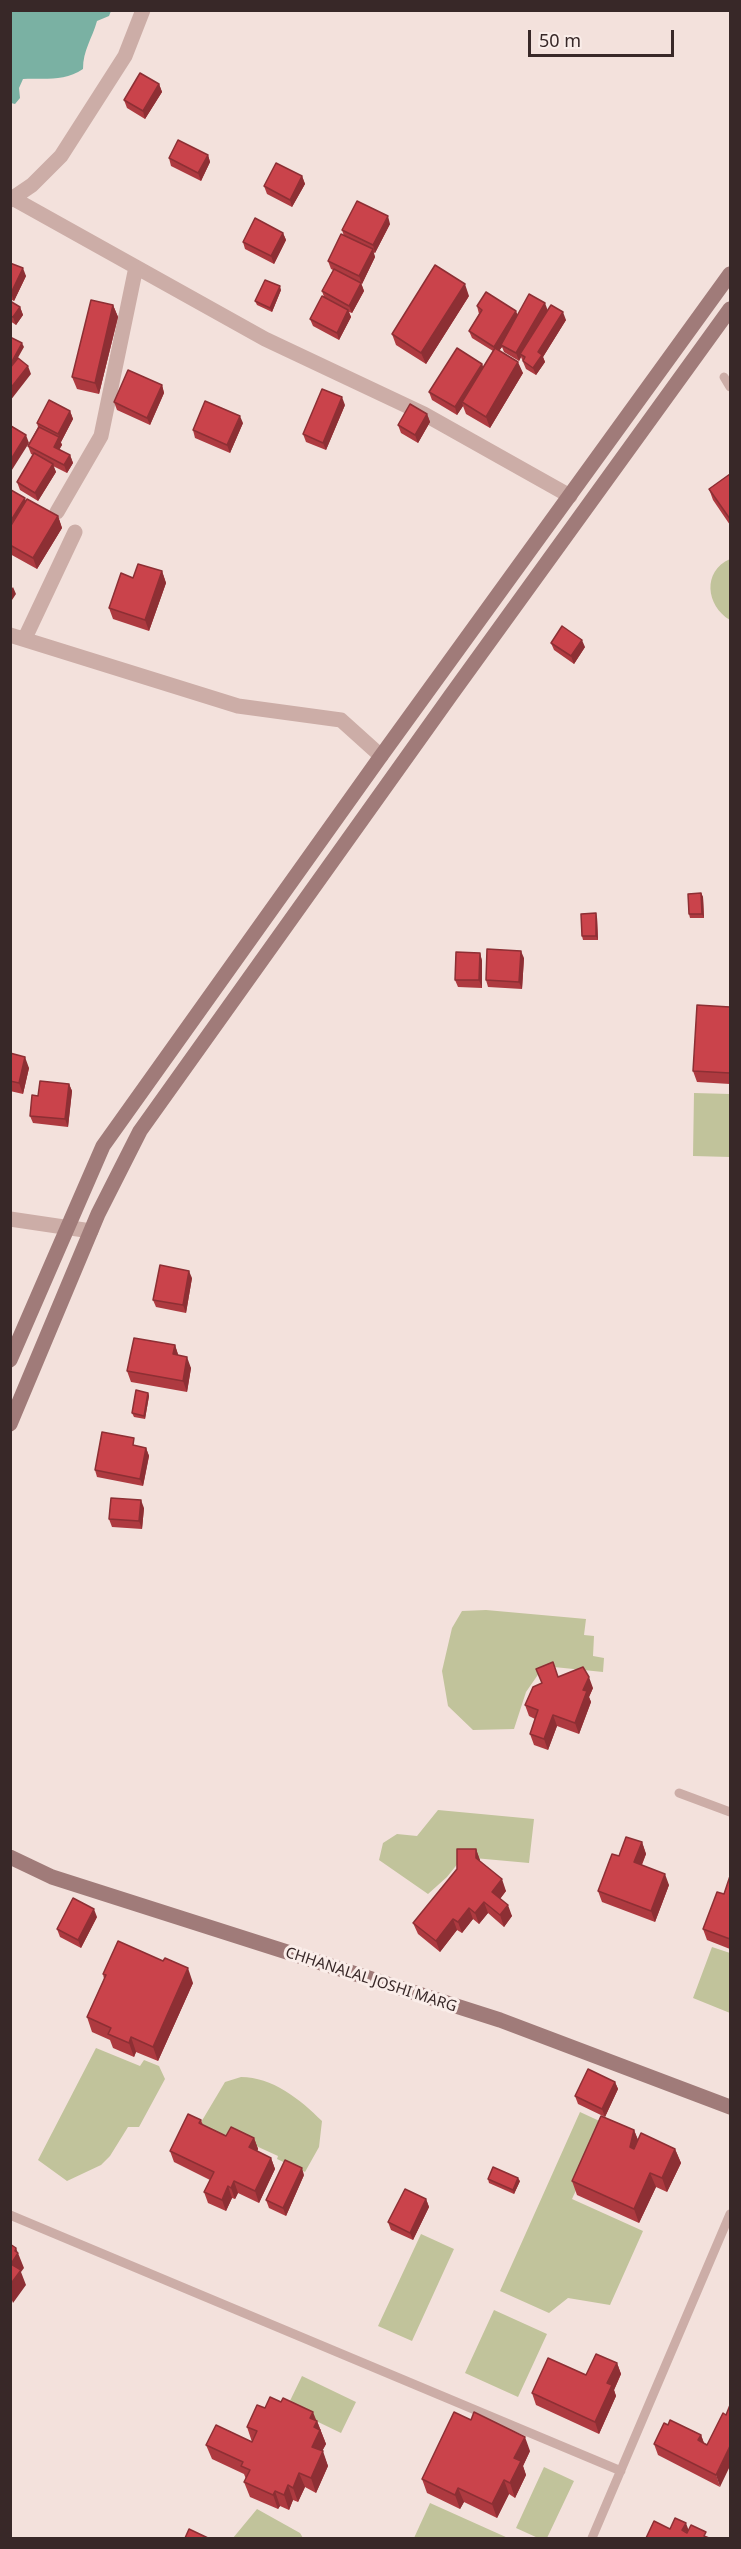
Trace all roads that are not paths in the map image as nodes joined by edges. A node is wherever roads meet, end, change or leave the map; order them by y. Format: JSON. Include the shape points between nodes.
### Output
{"nodes":[{"id":1,"x":143,"y":10,"type":"edge"},
{"id":2,"x":12,"y":199,"type":"edge"},
{"id":3,"x":136,"y":267,"type":"junction"},
{"id":4,"x":730,"y":274,"type":"edge"},
{"id":5,"x":730,"y":309,"type":"edge"},
{"id":6,"x":724,"y":377,"type":"dead end"},
{"id":7,"x":730,"y":387,"type":"edge"},
{"id":8,"x":570,"y":496,"type":"junction"},
{"id":9,"x":57,"y":512,"type":"dead end"},
{"id":10,"x":75,"y":532,"type":"dead end"},
{"id":11,"x":18,"y":637,"type":"edge"},
{"id":12,"x":381,"y":756,"type":"junction"},
{"id":13,"x":10,"y":1219,"type":"edge"},
{"id":14,"x":67,"y":1227,"type":"junction"},
{"id":15,"x":91,"y":1232,"type":"junction"},
{"id":16,"x":10,"y":1360,"type":"edge"},
{"id":17,"x":10,"y":1424,"type":"edge"},
{"id":18,"x":679,"y":1793,"type":"dead end"},
{"id":19,"x":730,"y":1812,"type":"edge"},
{"id":20,"x":10,"y":1857,"type":"edge"},
{"id":21,"x":730,"y":2107,"type":"edge"},
{"id":22,"x":730,"y":2214,"type":"edge"},
{"id":23,"x":10,"y":2215,"type":"edge"},
{"id":24,"x":621,"y":2471,"type":"junction"},
{"id":25,"x":592,"y":2538,"type":"edge"}],
"edges":[{"from":1,"to":2,"type":"street","via":[[125,56],[61,156]]},
{"from":2,"to":3,"type":"street"},
{"from":3,"to":8,"type":"street","via":[[265,339],[424,414]]},
{"from":3,"to":9,"type":"street","via":[[101,436]]},
{"from":4,"to":8,"type":"street"},
{"from":5,"to":15,"type":"street","via":[[140,1131]]},
{"from":6,"to":7,"type":"lane"},
{"from":8,"to":12,"type":"street"},
{"from":10,"to":11,"type":"street"},
{"from":11,"to":12,"type":"street","via":[[237,706],[341,720]]},
{"from":12,"to":14,"type":"street","via":[[103,1146]]},
{"from":13,"to":14,"type":"street"},
{"from":14,"to":15,"type":"street"},
{"from":14,"to":16,"type":"street"},
{"from":15,"to":17,"type":"street"},
{"from":18,"to":19,"type":"lane"},
{"from":20,"to":21,"type":"street","name":"CHHANALAL JOSHI MARG","via":[[52,1877],[500,2020]]},
{"from":22,"to":24,"type":"lane"},
{"from":23,"to":24,"type":"lane"},
{"from":24,"to":25,"type":"lane"}]}
